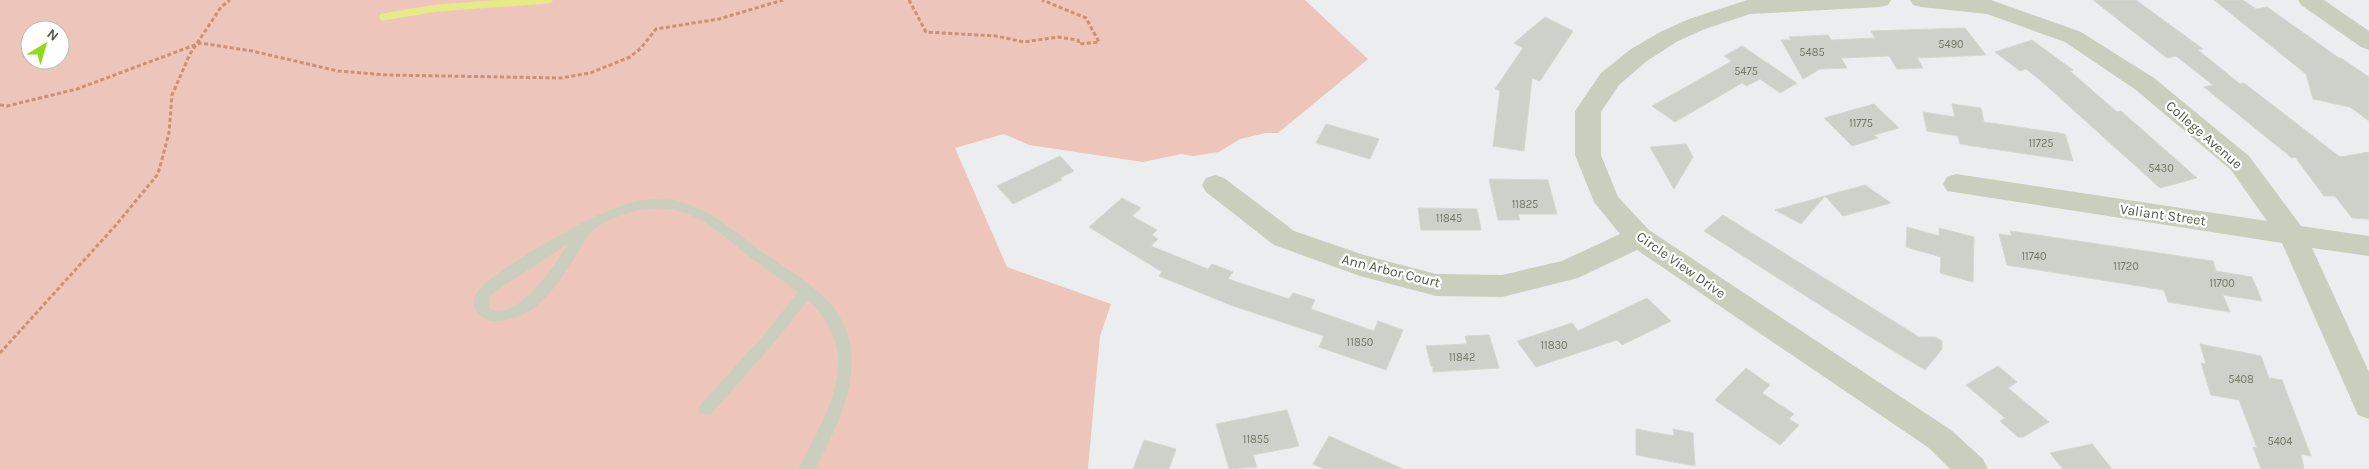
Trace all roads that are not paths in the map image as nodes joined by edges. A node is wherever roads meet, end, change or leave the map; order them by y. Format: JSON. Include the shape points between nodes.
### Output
{"nodes":[{"id":1,"x":1834,"y":0,"type":"edge"},
{"id":2,"x":1880,"y":0,"type":"edge"},
{"id":3,"x":1921,"y":0,"type":"edge"},
{"id":4,"x":2310,"y":0,"type":"edge"},
{"id":5,"x":2369,"y":42,"type":"edge"},
{"id":6,"x":1956,"y":184,"type":"dead end"},
{"id":7,"x":1215,"y":185,"type":"dead end"},
{"id":8,"x":586,"y":228,"type":"junction"},
{"id":9,"x":2292,"y":234,"type":"junction"},
{"id":10,"x":1639,"y":237,"type":"junction"},
{"id":11,"x":2369,"y":246,"type":"edge"},
{"id":12,"x":806,"y":292,"type":"junction"},
{"id":13,"x":2369,"y":406,"type":"edge"},
{"id":14,"x":706,"y":409,"type":"dead end"},
{"id":15,"x":807,"y":469,"type":"edge"},
{"id":16,"x":1972,"y":469,"type":"edge"}],
"edges":[{"from":1,"to":2,"type":"street"},
{"from":1,"to":10,"type":"street","name":"Circle View Drive","via":[[1748,7],[1697,24],[1647,50],[1610,78],[1588,111],[1588,155],[1607,202]]},
{"from":3,"to":9,"type":"street","name":"College Avenue","via":[[1990,6],[2073,37],[2145,84],[2240,163]]},
{"from":4,"to":5,"type":"street"},
{"from":6,"to":9,"type":"street","name":"Valiant Street"},
{"from":7,"to":10,"type":"street","name":"Ann Arbor Court","via":[[1284,238],[1360,265],[1436,284],[1502,286],[1568,270]]},
{"from":8,"to":8,"type":"lane","via":[[530,304],[505,316],[483,309],[482,296],[494,284]]},
{"from":8,"to":12,"type":"lane","via":[[629,208],[655,204],[680,206],[705,217]]},
{"from":9,"to":11,"type":"street","name":"Valiant Street"},
{"from":9,"to":13,"type":"street","name":"College Avenue"},
{"from":10,"to":16,"type":"street","name":"Circle View Drive","via":[[1940,439]]},
{"from":12,"to":14,"type":"lane"},
{"from":12,"to":15,"type":"lane","via":[[831,315],[838,328],[846,368],[841,393]]}]}
